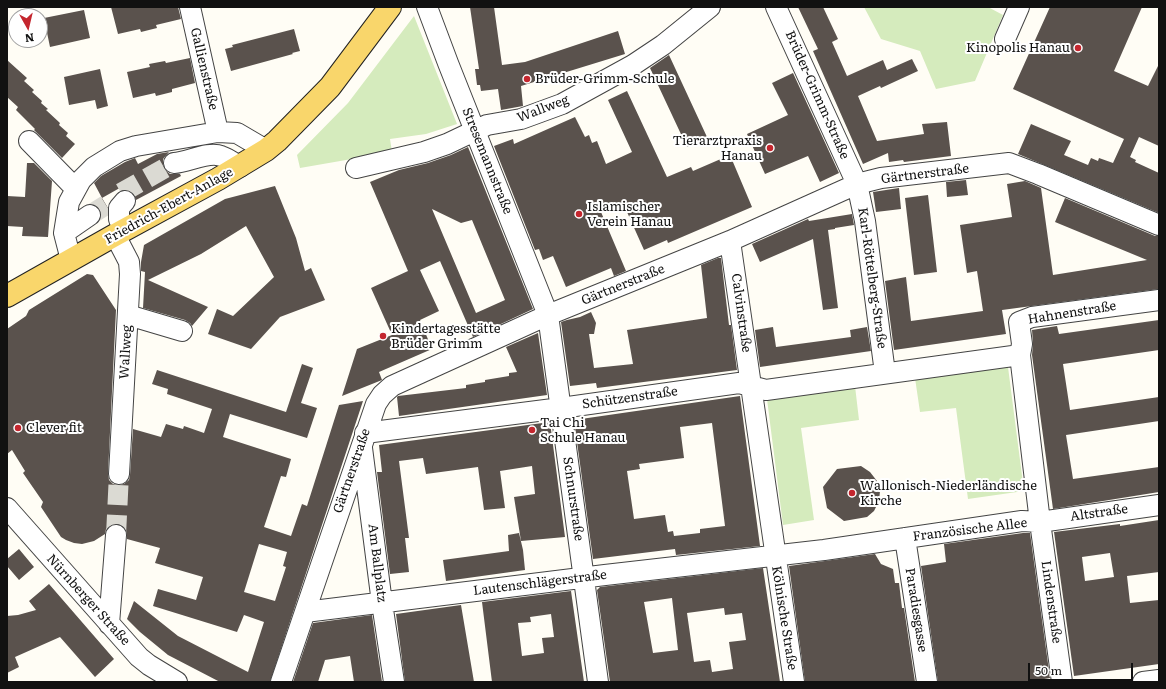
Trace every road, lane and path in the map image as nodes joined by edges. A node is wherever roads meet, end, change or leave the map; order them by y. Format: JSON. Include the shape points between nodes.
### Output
{"nodes":[{"id":1,"x":190,"y":7,"type":"edge"},
{"id":2,"x":390,"y":7,"type":"edge"},
{"id":3,"x":428,"y":7,"type":"edge"},
{"id":4,"x":710,"y":7,"type":"edge"},
{"id":5,"x":776,"y":7,"type":"edge"},
{"id":6,"x":1019,"y":7,"type":"edge"},
{"id":7,"x":1005,"y":39,"type":"dead end"},
{"id":8,"x":475,"y":130,"type":"junction"},
{"id":9,"x":218,"y":132,"type":"junction"},
{"id":10,"x":28,"y":141,"type":"dead end"},
{"id":11,"x":266,"y":150,"type":"junction"},
{"id":12,"x":178,"y":165,"type":"tunnel mouth"},
{"id":13,"x":240,"y":167,"type":"junction"},
{"id":14,"x":356,"y":168,"type":"dead end"},
{"id":15,"x":857,"y":184,"type":"junction"},
{"id":16,"x":76,"y":188,"type":"junction"},
{"id":17,"x":1159,"y":225,"type":"edge"},
{"id":18,"x":64,"y":233,"type":"junction"},
{"id":19,"x":119,"y":233,"type":"junction"},
{"id":20,"x":730,"y":240,"type":"junction"},
{"id":21,"x":71,"y":260,"type":"junction"},
{"id":22,"x":7,"y":296,"type":"edge"},
{"id":23,"x":1159,"y":300,"type":"edge"},
{"id":24,"x":128,"y":315,"type":"junction"},
{"id":25,"x":548,"y":315,"type":"junction"},
{"id":26,"x":182,"y":331,"type":"dead end"},
{"id":27,"x":1020,"y":355,"type":"junction"},
{"id":28,"x":885,"y":373,"type":"junction"},
{"id":29,"x":751,"y":386,"type":"junction"},
{"id":30,"x":561,"y":408,"type":"junction"},
{"id":31,"x":363,"y":439,"type":"junction"},
{"id":32,"x":119,"y":474,"type":"tunnel mouth"},
{"id":33,"x":1159,"y":505,"type":"edge"},
{"id":34,"x":9,"y":516,"type":"edge"},
{"id":35,"x":1040,"y":522,"type":"junction"},
{"id":36,"x":116,"y":535,"type":"tunnel mouth"},
{"id":37,"x":905,"y":538,"type":"junction"},
{"id":38,"x":775,"y":555,"type":"junction"},
{"id":39,"x":584,"y":577,"type":"junction"},
{"id":40,"x":382,"y":603,"type":"junction"},
{"id":41,"x":304,"y":612,"type":"junction"},
{"id":42,"x":109,"y":624,"type":"junction"},
{"id":43,"x":1159,"y":680,"type":"edge"},
{"id":44,"x":177,"y":682,"type":"edge"},
{"id":45,"x":281,"y":682,"type":"edge"},
{"id":46,"x":394,"y":682,"type":"edge"},
{"id":47,"x":598,"y":682,"type":"edge"},
{"id":48,"x":794,"y":682,"type":"edge"},
{"id":49,"x":926,"y":682,"type":"edge"},
{"id":50,"x":1062,"y":682,"type":"edge"},
{"id":51,"x":1143,"y":682,"type":"edge"}],
"edges":[{"from":1,"to":9,"type":"street","name":"Gallienstraße"},
{"from":2,"to":11,"type":"main road","name":"Friedrich-Ebert-Anlage","via":[[330,87]]},
{"from":3,"to":8,"type":"street","name":"Stresemannstraße"},
{"from":4,"to":8,"type":"street","name":"Wallweg","via":[[663,45],[633,65],[562,104],[521,119],[486,125]]},
{"from":5,"to":15,"type":"street","name":"Brüder-Grimm-Straße"},
{"from":6,"to":7,"type":"street"},
{"from":8,"to":14,"type":"street","name":"Wallweg","via":[[424,152]]},
{"from":8,"to":25,"type":"street","name":"Stresemannstraße"},
{"from":9,"to":11,"type":"street","via":[[237,133]]},
{"from":9,"to":16,"type":"street","via":[[120,151],[94,167]]},
{"from":10,"to":16,"type":"street"},
{"from":11,"to":13,"type":"main road","name":"Friedrich-Ebert-Anlage"},
{"from":12,"to":13,"type":"street","via":[[209,155],[220,155]]},
{"from":13,"to":19,"type":"main road","name":"Friedrich-Ebert-Anlage"},
{"from":15,"to":17,"type":"street","name":"Gärtnerstraße","via":[[881,178],[1009,164]]},
{"from":15,"to":20,"type":"street","name":"Gärtnerstraße"},
{"from":15,"to":28,"type":"street","name":"Karl-Röttelberg-Straße","via":[[865,221]]},
{"from":16,"to":18,"type":"street","via":[[69,202]]},
{"from":18,"to":19,"type":"street","name":"Wallweg","via":[[113,203],[119,219]]},
{"from":18,"to":21,"type":"street"},
{"from":19,"to":21,"type":"main road","name":"Friedrich-Ebert-Anlage"},
{"from":19,"to":24,"type":"street","name":"Wallweg","via":[[129,262]]},
{"from":20,"to":25,"type":"street","name":"Gärtnerstraße"},
{"from":20,"to":29,"type":"street","name":"Calvinstraße"},
{"from":21,"to":22,"type":"main road","name":"Friedrich-Ebert-Anlage"},
{"from":23,"to":27,"type":"street","name":"Hahnenstraße","via":[[1019,322],[1022,344]]},
{"from":24,"to":26,"type":"street"},
{"from":24,"to":32,"type":"street","name":"Wallweg"},
{"from":25,"to":30,"type":"street","name":"Schnurstraße"},
{"from":25,"to":31,"type":"street","name":"Gärtnerstraße","via":[[392,386],[376,404]]},
{"from":27,"to":28,"type":"street"},
{"from":27,"to":35,"type":"street","name":"Französische Allee"},
{"from":28,"to":29,"type":"street","via":[[766,390]]},
{"from":29,"to":30,"type":"street","name":"Schützenstraße","via":[[739,383]]},
{"from":29,"to":38,"type":"street"},
{"from":30,"to":31,"type":"street","name":"Schützenstraße"},
{"from":30,"to":39,"type":"street","name":"Schnurstraße"},
{"from":31,"to":40,"type":"street","name":"Am Ballplatz"},
{"from":31,"to":41,"type":"street","name":"Gärtnerstraße"},
{"from":33,"to":35,"type":"street","name":"Altstraße"},
{"from":34,"to":42,"type":"street","name":"Nürnberger Straße"},
{"from":35,"to":37,"type":"street","name":"Französische Allee","via":[[1022,521]]},
{"from":35,"to":50,"type":"street","name":"Lindenstraße"},
{"from":36,"to":42,"type":"street"},
{"from":37,"to":38,"type":"street","name":"Französische Allee"},
{"from":37,"to":49,"type":"street","name":"Paradiesgasse"},
{"from":38,"to":39,"type":"street","name":"Lautenschlägerstraße"},
{"from":38,"to":48,"type":"street","name":"Kölnische Straße"},
{"from":39,"to":40,"type":"street","name":"Lautenschlägerstraße"},
{"from":39,"to":47,"type":"street","name":"Schnurstraße"},
{"from":40,"to":41,"type":"street","name":"Lautenschlägerstraße"},
{"from":40,"to":46,"type":"street","name":"Am Ballplatz"},
{"from":41,"to":45,"type":"street","name":"Gärtnerstraße"},
{"from":42,"to":44,"type":"street","name":"Nürnberger Straße","via":[[139,657]]},
{"from":43,"to":51,"type":"street"}]}
